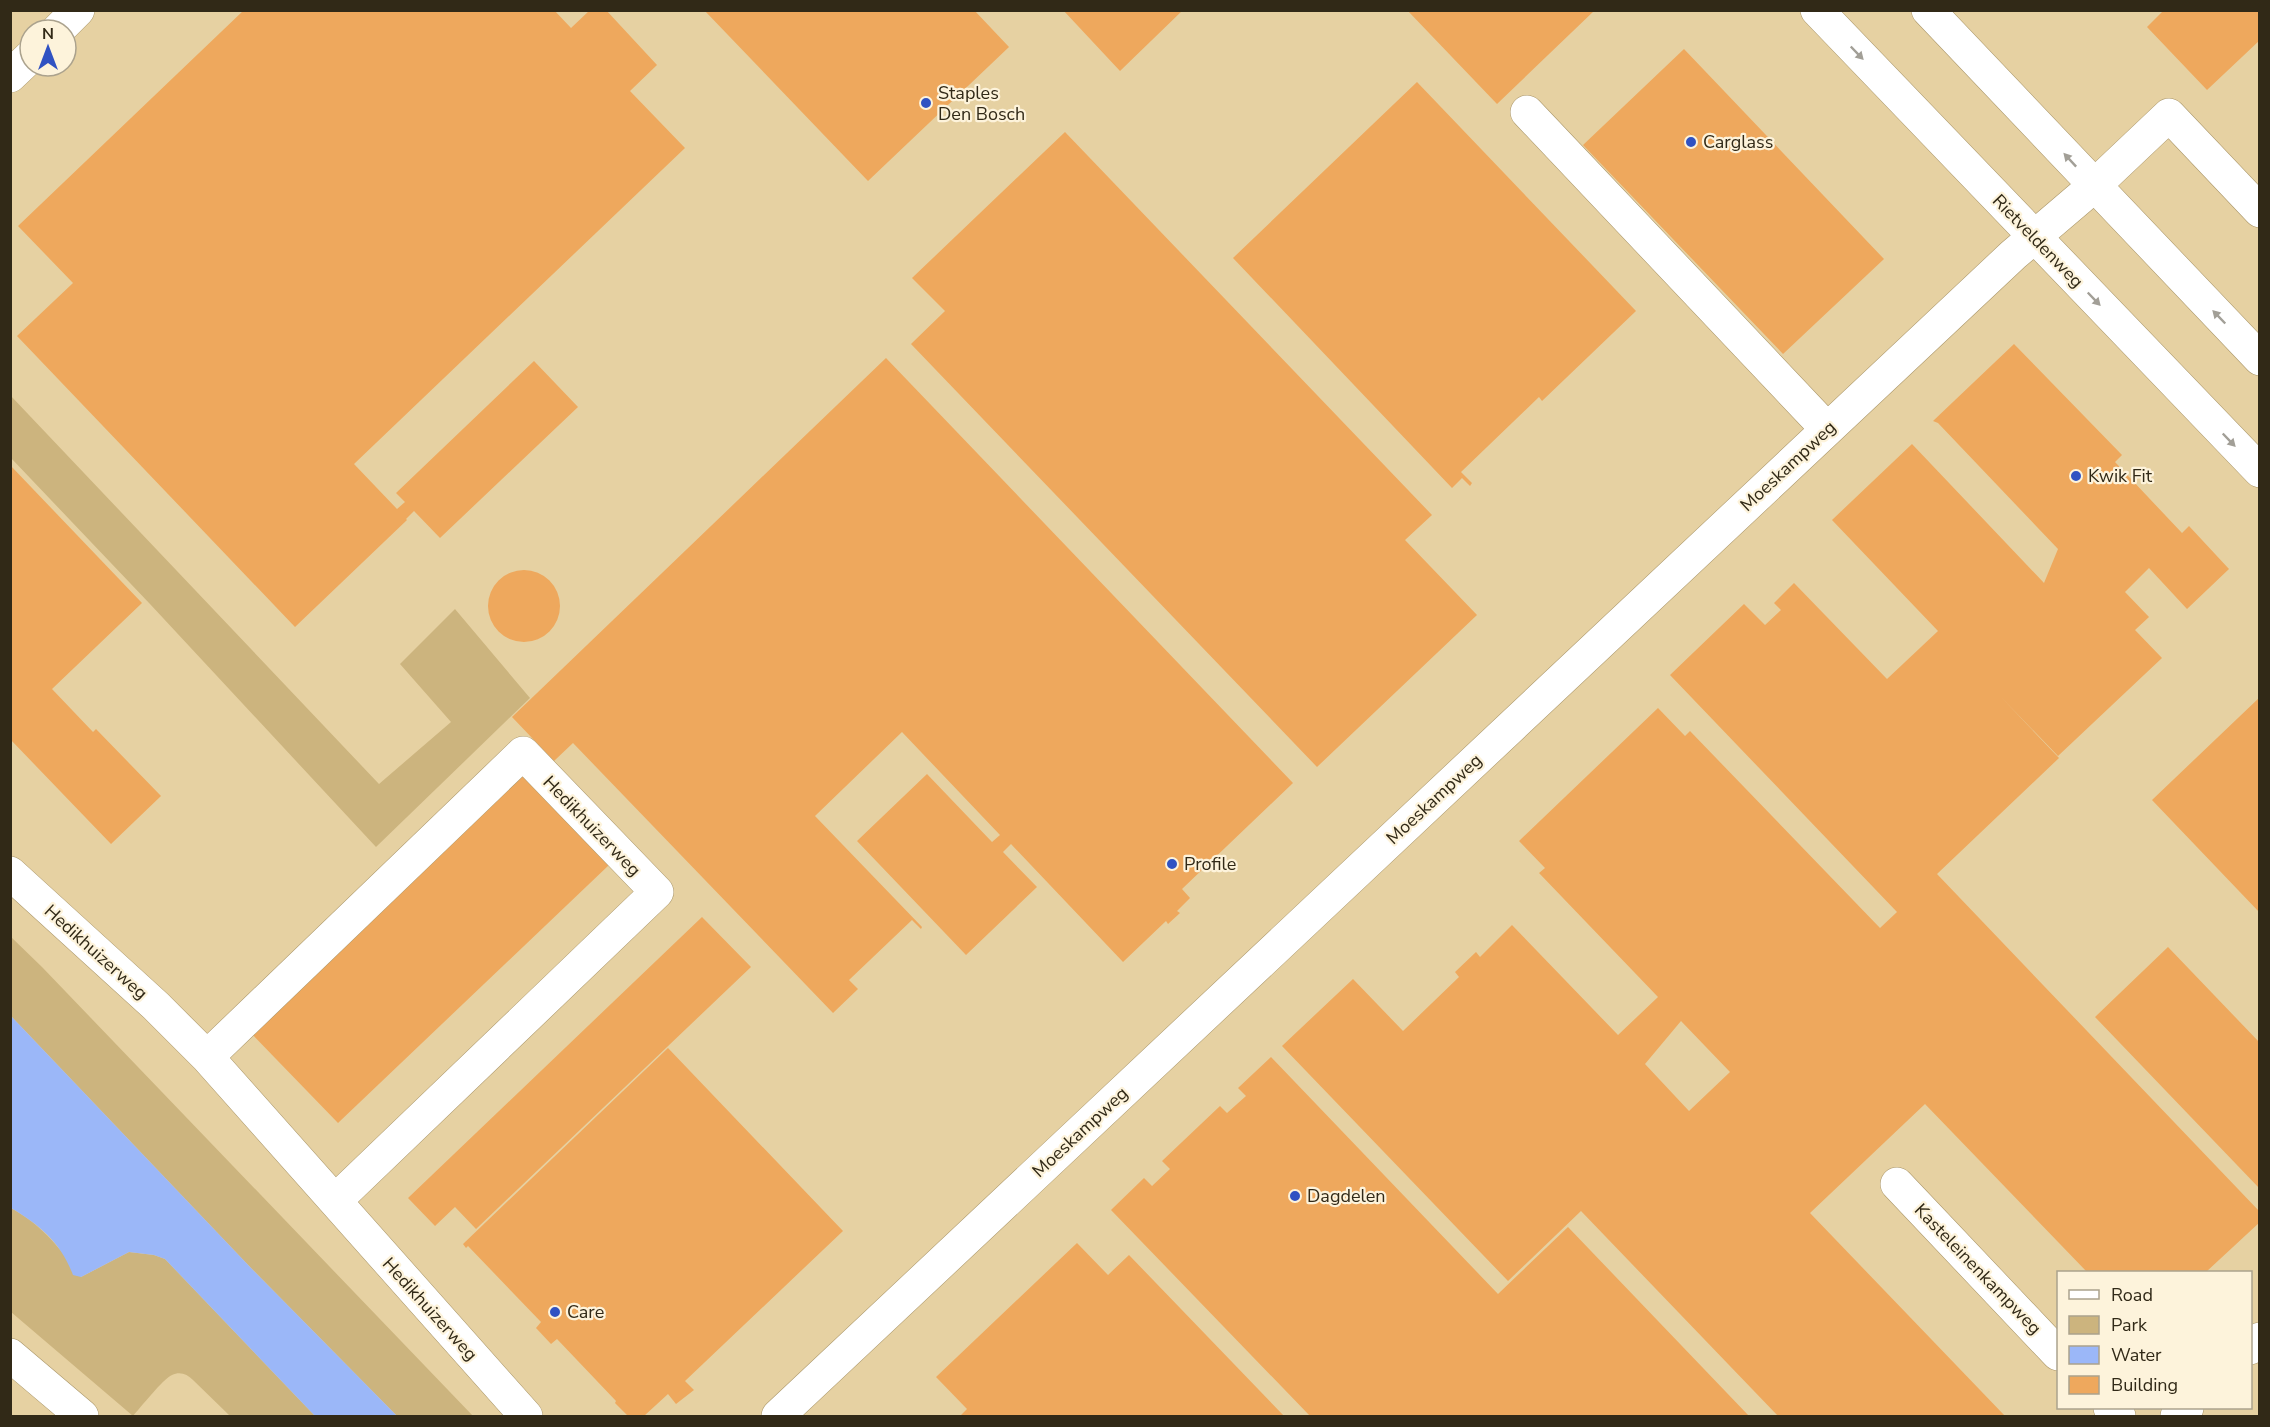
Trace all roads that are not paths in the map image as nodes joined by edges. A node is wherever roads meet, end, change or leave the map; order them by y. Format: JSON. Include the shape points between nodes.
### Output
{"nodes":[{"id":1,"x":1817,"y":10,"type":"edge"},
{"id":2,"x":1928,"y":10,"type":"edge"},
{"id":3,"x":1527,"y":112,"type":"dead end"},
{"id":4,"x":2094,"y":186,"type":"junction"},
{"id":5,"x":2259,"y":211,"type":"edge"},
{"id":6,"x":2034,"y":236,"type":"junction"},
{"id":7,"x":2259,"y":359,"type":"edge"},
{"id":8,"x":1827,"y":429,"type":"junction"},
{"id":9,"x":2259,"y":471,"type":"edge"},
{"id":10,"x":10,"y":873,"type":"edge"},
{"id":11,"x":207,"y":1057,"type":"junction"},
{"id":12,"x":1897,"y":1184,"type":"dead end"},
{"id":13,"x":335,"y":1201,"type":"junction"},
{"id":14,"x":2057,"y":1353,"type":"edge"},
{"id":15,"x":10,"y":1355,"type":"edge"},
{"id":16,"x":82,"y":1416,"type":"edge"},
{"id":17,"x":526,"y":1416,"type":"edge"},
{"id":18,"x":778,"y":1416,"type":"edge"}],
"edges":[{"from":1,"to":6,"type":"street","name":"Rietveldenweg","one_way":true},
{"from":4,"to":2,"type":"street","one_way":true},
{"from":3,"to":8,"type":"street"},
{"from":4,"to":5,"type":"street","via":[[2169,116]]},
{"from":4,"to":6,"type":"street","name":"Moeskampweg"},
{"from":7,"to":4,"type":"street","one_way":true},
{"from":6,"to":8,"type":"street","name":"Moeskampweg"},
{"from":6,"to":9,"type":"street","name":"Rietveldenweg","one_way":true},
{"from":8,"to":18,"type":"street","name":"Moeskampweg"},
{"from":10,"to":11,"type":"street","name":"Hedikhuizerweg"},
{"from":11,"to":13,"type":"street","name":"Hedikhuizerweg"},
{"from":11,"to":13,"type":"street","name":"Hedikhuizerweg","via":[[523,753],[657,892]]},
{"from":12,"to":14,"type":"street","name":"Kasteleinenkampweg"},
{"from":13,"to":17,"type":"street","name":"Hedikhuizerweg"},
{"from":15,"to":16,"type":"street"}]}
